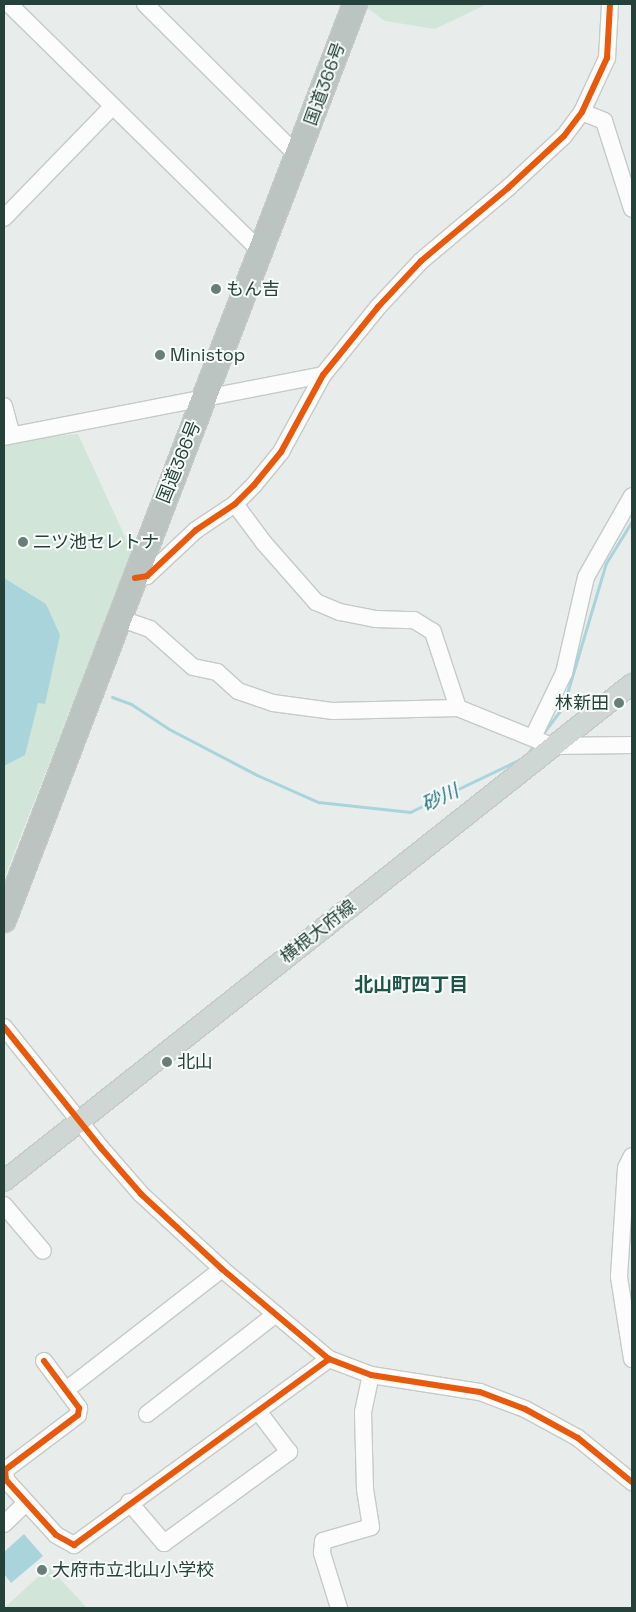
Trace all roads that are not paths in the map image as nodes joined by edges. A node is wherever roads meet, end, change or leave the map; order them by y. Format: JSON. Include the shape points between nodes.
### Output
{"nodes":[{"id":1,"x":9,"y":4,"type":"edge"},
{"id":2,"x":145,"y":4,"type":"edge"},
{"id":3,"x":355,"y":4,"type":"edge"},
{"id":4,"x":610,"y":4,"type":"edge"},
{"id":5,"x":112,"y":106,"type":"junction"},
{"id":6,"x":582,"y":112,"type":"junction"},
{"id":7,"x":298,"y":156,"type":"junction"},
{"id":8,"x":632,"y":209,"type":"edge"},
{"id":9,"x":4,"y":218,"type":"edge"},
{"id":10,"x":261,"y":252,"type":"junction"},
{"id":11,"x":323,"y":375,"type":"junction"},
{"id":12,"x":205,"y":398,"type":"junction"},
{"id":13,"x":4,"y":406,"type":"edge"},
{"id":14,"x":8,"y":436,"type":"edge"},
{"id":15,"x":632,"y":496,"type":"edge"},
{"id":16,"x":235,"y":504,"type":"junction"},
{"id":17,"x":135,"y":578,"type":"junction"},
{"id":18,"x":122,"y":613,"type":"junction"},
{"id":19,"x":632,"y":684,"type":"edge"},
{"id":20,"x":458,"y":708,"type":"junction"},
{"id":21,"x":533,"y":737,"type":"junction"},
{"id":22,"x":632,"y":745,"type":"edge"},
{"id":23,"x":552,"y":746,"type":"junction"},
{"id":24,"x":4,"y":920,"type":"edge"},
{"id":25,"x":4,"y":1027,"type":"edge"},
{"id":26,"x":78,"y":1121,"type":"junction"},
{"id":27,"x":632,"y":1156,"type":"edge"},
{"id":28,"x":4,"y":1181,"type":"edge"},
{"id":29,"x":4,"y":1205,"type":"edge"},
{"id":30,"x":43,"y":1251,"type":"dead end"},
{"id":31,"x":222,"y":1269,"type":"junction"},
{"id":32,"x":276,"y":1314,"type":"junction"},
{"id":33,"x":630,"y":1334,"type":"edge"},
{"id":34,"x":329,"y":1359,"type":"junction"},
{"id":35,"x":632,"y":1359,"type":"edge"},
{"id":36,"x":44,"y":1361,"type":"dead end"},
{"id":37,"x":370,"y":1375,"type":"junction"},
{"id":38,"x":66,"y":1390,"type":"junction"},
{"id":39,"x":258,"y":1411,"type":"junction"},
{"id":40,"x":146,"y":1414,"type":"dead end"},
{"id":41,"x":632,"y":1482,"type":"edge"},
{"id":42,"x":26,"y":1502,"type":"junction"},
{"id":43,"x":130,"y":1502,"type":"junction"},
{"id":44,"x":4,"y":1524,"type":"edge"},
{"id":45,"x":339,"y":1608,"type":"edge"}],
"edges":[{"from":1,"to":5,"type":"street"},
{"from":2,"to":7,"type":"street"},
{"from":3,"to":7,"type":"highway","name":"国道366号"},
{"from":4,"to":6,"type":"street","via":[[607,58]]},
{"from":5,"to":9,"type":"street"},
{"from":5,"to":10,"type":"street"},
{"from":6,"to":8,"type":"street","via":[[604,121]]},
{"from":6,"to":11,"type":"street","via":[[550,152],[421,260]]},
{"from":7,"to":10,"type":"highway","name":"国道366号"},
{"from":10,"to":12,"type":"highway","name":"国道366号"},
{"from":11,"to":12,"type":"street"},
{"from":11,"to":16,"type":"street","via":[[281,452]]},
{"from":12,"to":14,"type":"street"},
{"from":12,"to":17,"type":"highway","name":"国道366号"},
{"from":13,"to":14,"type":"street"},
{"from":15,"to":21,"type":"street","via":[[586,577],[564,673]]},
{"from":16,"to":17,"type":"street","via":[[196,530],[147,576]]},
{"from":16,"to":20,"type":"street","via":[[316,602],[340,612],[376,619],[414,620],[433,632]]},
{"from":17,"to":18,"type":"highway","name":"国道366号"},
{"from":18,"to":20,"type":"street","via":[[130,622],[150,629],[193,667],[217,672],[238,691],[273,703],[333,711]]},
{"from":18,"to":24,"type":"highway","name":"国道366号"},
{"from":19,"to":23,"type":"main road","name":"横根大府線"},
{"from":20,"to":21,"type":"street"},
{"from":21,"to":23,"type":"street"},
{"from":22,"to":23,"type":"street"},
{"from":23,"to":26,"type":"main road","name":"横根大府線"},
{"from":25,"to":26,"type":"street"},
{"from":26,"to":28,"type":"main road","name":"横根大府線"},
{"from":26,"to":31,"type":"street","via":[[141,1194]]},
{"from":27,"to":33,"type":"street","via":[[626,1168],[619,1277]]},
{"from":29,"to":30,"type":"street"},
{"from":31,"to":32,"type":"street"},
{"from":31,"to":38,"type":"street"},
{"from":32,"to":34,"type":"street"},
{"from":32,"to":40,"type":"street"},
{"from":33,"to":35,"type":"street"},
{"from":34,"to":37,"type":"street"},
{"from":34,"to":39,"type":"street"},
{"from":36,"to":38,"type":"street"},
{"from":37,"to":41,"type":"street","via":[[465,1388],[524,1409],[578,1438]]},
{"from":37,"to":45,"type":"street","via":[[363,1412],[365,1489],[371,1527],[323,1541],[322,1553]]},
{"from":38,"to":42,"type":"street","via":[[79,1408],[78,1415],[5,1470],[6,1480]]},
{"from":39,"to":43,"type":"street"},
{"from":39,"to":43,"type":"street","via":[[289,1452],[164,1543]]},
{"from":42,"to":43,"type":"street","via":[[56,1535],[74,1545]]},
{"from":42,"to":44,"type":"street"}]}
